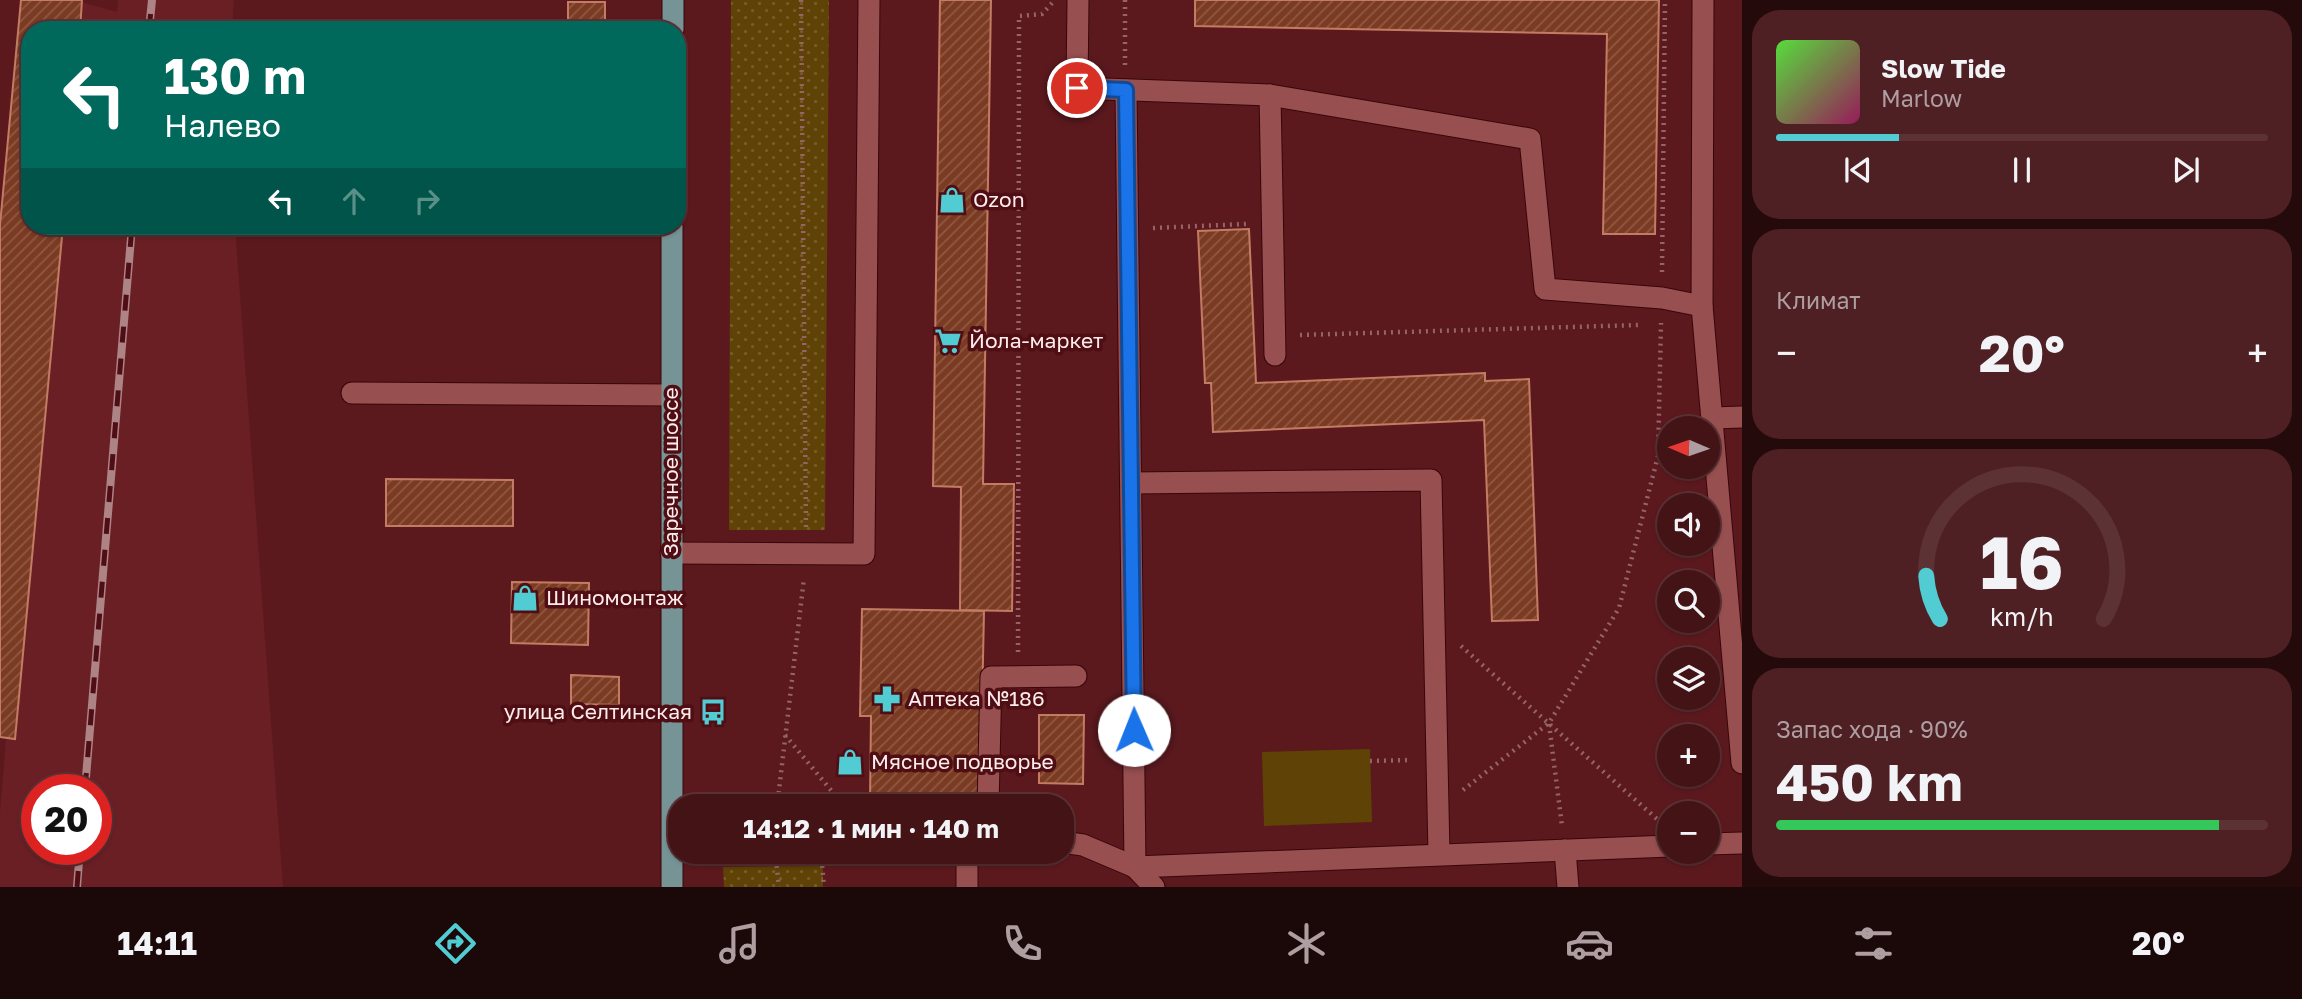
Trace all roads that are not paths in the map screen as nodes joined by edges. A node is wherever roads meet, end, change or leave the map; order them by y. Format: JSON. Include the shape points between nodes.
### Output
{"nodes":[{"id":1,"x":673,"y":0,"type":"edge"},
{"id":2,"x":869,"y":0,"type":"edge"},
{"id":3,"x":1078,"y":0,"type":"edge"},
{"id":4,"x":1703,"y":0,"type":"edge"},
{"id":5,"x":673,"y":21,"type":"edge"},
{"id":6,"x":1126,"y":90,"type":"junction"},
{"id":7,"x":1270,"y":95,"type":"junction"},
{"id":8,"x":672,"y":235,"type":"edge"},
{"id":9,"x":1702,"y":306,"type":"junction"},
{"id":10,"x":1275,"y":345,"type":"road end"},
{"id":11,"x":352,"y":393,"type":"dead end"},
{"id":12,"x":671,"y":395,"type":"junction"},
{"id":13,"x":1713,"y":416,"type":"edge"},
{"id":14,"x":1742,"y":417,"type":"edge"},
{"id":15,"x":1720,"y":418,"type":"edge"},
{"id":16,"x":1718,"y":480,"type":"edge"},
{"id":17,"x":1131,"y":483,"type":"junction"},
{"id":18,"x":671,"y":553,"type":"junction"},
{"id":19,"x":1076,"y":676,"type":"dead end"},
{"id":20,"x":1742,"y":763,"type":"edge"},
{"id":21,"x":676,"y":794,"type":"edge"},
{"id":22,"x":988,"y":794,"type":"edge"},
{"id":23,"x":1742,"y":843,"type":"edge"},
{"id":24,"x":1074,"y":844,"type":"edge"},
{"id":25,"x":1720,"y":844,"type":"edge"},
{"id":26,"x":1657,"y":846,"type":"edge"},
{"id":27,"x":1565,"y":850,"type":"junction"},
{"id":28,"x":1439,"y":854,"type":"junction"},
{"id":29,"x":674,"y":864,"type":"edge"},
{"id":30,"x":967,"y":864,"type":"edge"},
{"id":31,"x":1135,"y":867,"type":"junction"},
{"id":32,"x":672,"y":887,"type":"edge"},
{"id":33,"x":967,"y":887,"type":"edge"},
{"id":34,"x":1154,"y":887,"type":"edge"},
{"id":35,"x":1567,"y":887,"type":"edge"}],
"edges":[{"from":1,"to":5,"type":"main road"},
{"from":2,"to":18,"type":"lane","via":[[864,554]]},
{"from":3,"to":6,"type":"lane","via":[[1077,88]]},
{"from":4,"to":9,"type":"lane"},
{"from":6,"to":7,"type":"lane"},
{"from":6,"to":17,"type":"lane"},
{"from":7,"to":9,"type":"lane","via":[[1530,139],[1545,289],[1662,298]]},
{"from":7,"to":10,"type":"lane"},
{"from":8,"to":12,"type":"main road","name":"Заречное шоссе"},
{"from":9,"to":13,"type":"lane"},
{"from":11,"to":12,"type":"lane"},
{"from":12,"to":18,"type":"main road","name":"Заречное шоссе"},
{"from":14,"to":15,"type":"lane"},
{"from":16,"to":20,"type":"lane"},
{"from":17,"to":28,"type":"lane","via":[[1431,481]]},
{"from":17,"to":31,"type":"lane"},
{"from":18,"to":21,"type":"main road","name":"Заречное шоссе"},
{"from":19,"to":22,"type":"lane","via":[[991,677]]},
{"from":23,"to":25,"type":"lane"},
{"from":24,"to":31,"type":"lane"},
{"from":26,"to":27,"type":"lane"},
{"from":27,"to":28,"type":"lane"},
{"from":27,"to":35,"type":"lane"},
{"from":28,"to":31,"type":"lane"},
{"from":29,"to":32,"type":"main road","name":"Заречное шоссе"},
{"from":30,"to":33,"type":"lane"},
{"from":31,"to":34,"type":"lane"}]}
